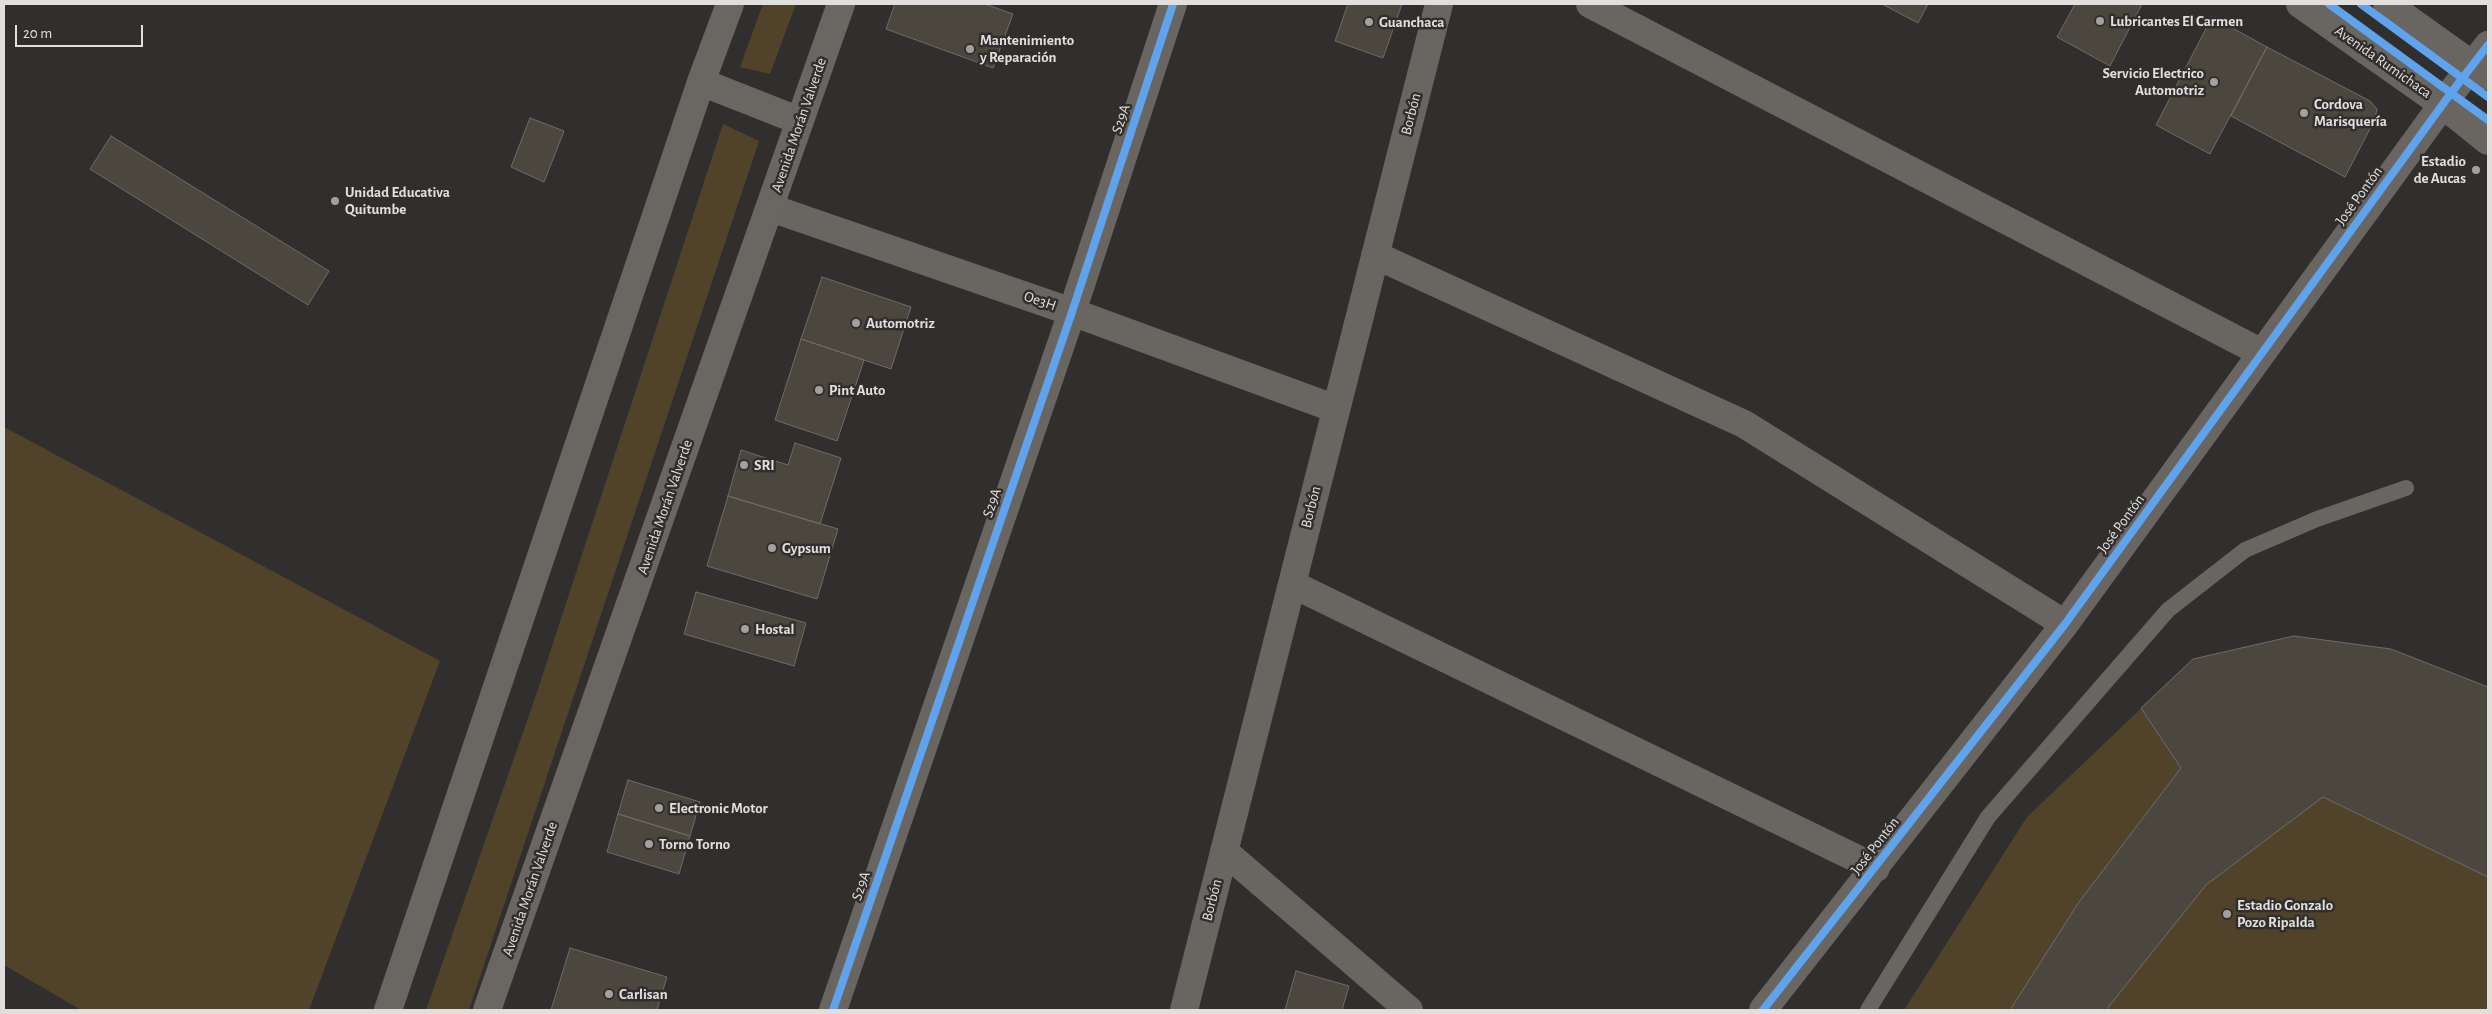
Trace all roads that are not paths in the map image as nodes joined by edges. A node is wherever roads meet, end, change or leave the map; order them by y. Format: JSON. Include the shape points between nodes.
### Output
{"nodes":[{"id":1,"x":730,"y":4,"type":"edge"},
{"id":2,"x":841,"y":4,"type":"edge"},
{"id":3,"x":1173,"y":4,"type":"edge"},
{"id":4,"x":1439,"y":4,"type":"edge"},
{"id":5,"x":1590,"y":4,"type":"edge"},
{"id":6,"x":2300,"y":4,"type":"edge"},
{"id":7,"x":2387,"y":4,"type":"edge"},
{"id":8,"x":2484,"y":62,"type":"edge"},
{"id":9,"x":701,"y":82,"type":"junction"},
{"id":10,"x":2442,"y":104,"type":"junction"},
{"id":11,"x":800,"y":121,"type":"junction"},
{"id":12,"x":2488,"y":141,"type":"edge"},
{"id":13,"x":771,"y":208,"type":"junction"},
{"id":14,"x":1375,"y":255,"type":"junction"},
{"id":15,"x":1072,"y":312,"type":"junction"},
{"id":16,"x":2262,"y":353,"type":"junction"},
{"id":17,"x":1336,"y":409,"type":"junction"},
{"id":18,"x":2406,"y":488,"type":"dead end"},
{"id":19,"x":1292,"y":584,"type":"junction"},
{"id":20,"x":2065,"y":624,"type":"junction"},
{"id":21,"x":1224,"y":851,"type":"junction"},
{"id":22,"x":1876,"y":868,"type":"junction"},
{"id":23,"x":388,"y":1010,"type":"edge"},
{"id":24,"x":487,"y":1010,"type":"edge"},
{"id":25,"x":833,"y":1010,"type":"edge"},
{"id":26,"x":1184,"y":1010,"type":"edge"},
{"id":27,"x":1409,"y":1010,"type":"edge"},
{"id":28,"x":1763,"y":1010,"type":"edge"},
{"id":29,"x":1868,"y":1010,"type":"edge"}],
"edges":[{"from":1,"to":9,"type":"main road"},
{"from":2,"to":11,"type":"main road","name":"Avenida Morán Valverde"},
{"from":3,"to":15,"type":"street","name":"S29A"},
{"from":4,"to":14,"type":"street","name":"Borbón"},
{"from":5,"to":16,"type":"street"},
{"from":6,"to":10,"type":"street","name":"Avenida Rumichaca"},
{"from":7,"to":8,"type":"street"},
{"from":8,"to":10,"type":"street","name":"José Pontón"},
{"from":9,"to":11,"type":"main road"},
{"from":9,"to":23,"type":"main road"},
{"from":10,"to":12,"type":"street","name":"Avenida Rumichaca"},
{"from":10,"to":16,"type":"street","name":"José Pontón"},
{"from":11,"to":13,"type":"main road","name":"Avenida Morán Valverde"},
{"from":13,"to":15,"type":"street","name":"Oe3H"},
{"from":13,"to":24,"type":"main road","name":"Avenida Morán Valverde"},
{"from":14,"to":17,"type":"street","name":"Borbón"},
{"from":14,"to":20,"type":"street","via":[[1744,424]]},
{"from":15,"to":17,"type":"street","name":"Oe3H"},
{"from":15,"to":25,"type":"street","name":"S29A"},
{"from":16,"to":20,"type":"street","name":"José Pontón"},
{"from":17,"to":19,"type":"street","name":"Borbón"},
{"from":18,"to":29,"type":"lane","via":[[2317,519],[2245,550],[2168,610],[1988,817]]},
{"from":19,"to":21,"type":"street","name":"Borbón"},
{"from":19,"to":22,"type":"street"},
{"from":20,"to":22,"type":"street","name":"José Pontón"},
{"from":21,"to":26,"type":"street","name":"Borbón"},
{"from":21,"to":27,"type":"street"},
{"from":22,"to":28,"type":"street","name":"José Pontón"}]}
